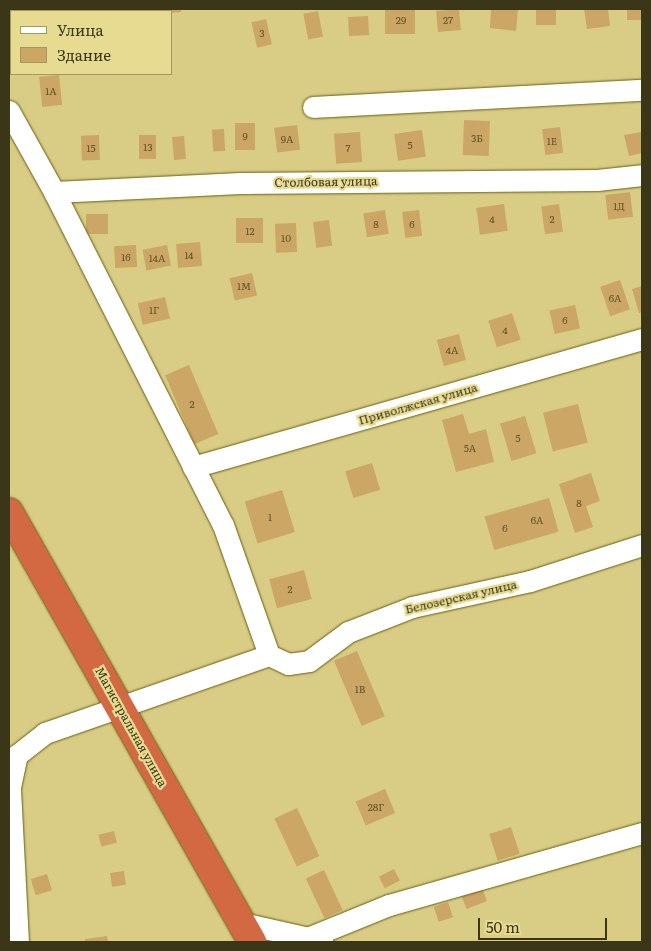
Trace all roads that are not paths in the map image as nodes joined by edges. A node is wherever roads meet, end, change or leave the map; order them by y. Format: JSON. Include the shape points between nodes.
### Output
{"nodes":[{"id":1,"x":642,"y":90,"type":"edge"},
{"id":2,"x":312,"y":107,"type":"dead end"},
{"id":3,"x":9,"y":111,"type":"edge"},
{"id":4,"x":16,"y":132,"type":"edge"},
{"id":5,"x":642,"y":175,"type":"edge"},
{"id":6,"x":54,"y":192,"type":"junction"},
{"id":7,"x":642,"y":339,"type":"edge"},
{"id":8,"x":193,"y":467,"type":"junction"},
{"id":9,"x":9,"y":512,"type":"edge"},
{"id":10,"x":642,"y":545,"type":"edge"},
{"id":11,"x":269,"y":655,"type":"junction"},
{"id":12,"x":119,"y":706,"type":"junction"},
{"id":13,"x":642,"y":833,"type":"edge"},
{"id":14,"x":13,"y":911,"type":"edge"},
{"id":15,"x":247,"y":933,"type":"edge"},
{"id":16,"x":318,"y":940,"type":"edge"},
{"id":17,"x":18,"y":942,"type":"edge"}],
"edges":[{"from":1,"to":2,"type":"street"},
{"from":3,"to":4,"type":"street"},
{"from":4,"to":6,"type":"street"},
{"from":5,"to":6,"type":"street","name":"Столбовая улица","via":[[597,180],[240,183]]},
{"from":6,"to":8,"type":"street"},
{"from":7,"to":8,"type":"street","name":"Приволжская улица"},
{"from":8,"to":11,"type":"street","via":[[223,525]]},
{"from":9,"to":12,"type":"highway","name":"Магистральная улица"},
{"from":10,"to":11,"type":"street","name":"Белозерская улица","via":[[530,581],[412,607],[348,632],[309,661],[299,664],[288,664]]},
{"from":11,"to":12,"type":"street"},
{"from":12,"to":14,"type":"street","via":[[45,733],[17,756],[10,787]]},
{"from":12,"to":15,"type":"highway","name":"Магистральная улица"},
{"from":13,"to":16,"type":"street","via":[[389,905]]},
{"from":14,"to":17,"type":"street"},
{"from":15,"to":16,"type":"street"}]}
